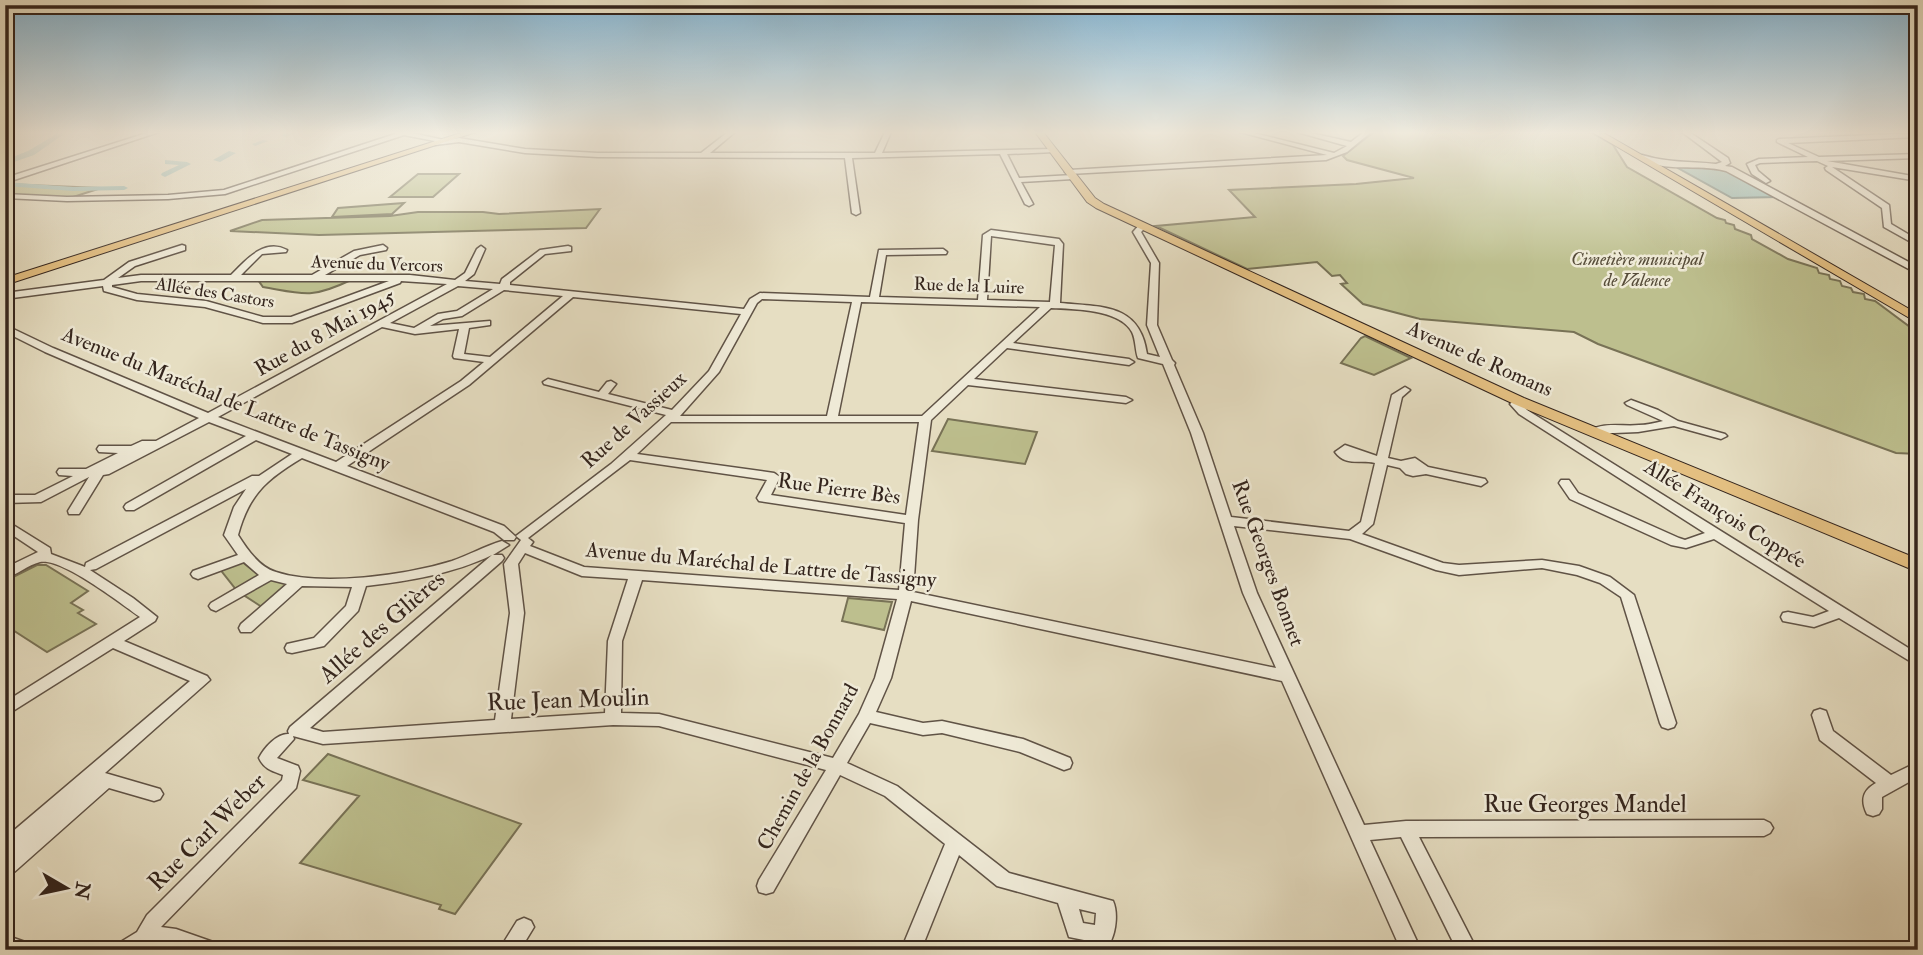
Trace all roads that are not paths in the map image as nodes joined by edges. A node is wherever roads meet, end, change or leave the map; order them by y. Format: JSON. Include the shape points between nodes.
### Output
{"nodes":[{"id":1,"x":272,"y":177,"type":"edge"},
{"id":2,"x":329,"y":177,"type":"edge"},
{"id":3,"x":851,"y":177,"type":"edge"},
{"id":4,"x":1015,"y":177,"type":"edge"},
{"id":5,"x":1048,"y":177,"type":"edge"},
{"id":6,"x":1073,"y":177,"type":"edge"},
{"id":7,"x":1674,"y":177,"type":"edge"},
{"id":8,"x":1683,"y":177,"type":"edge"},
{"id":9,"x":1741,"y":177,"type":"edge"},
{"id":10,"x":1762,"y":177,"type":"edge"},
{"id":11,"x":1841,"y":177,"type":"edge"},
{"id":12,"x":1017,"y":180,"type":"junction"},
{"id":13,"x":5,"y":196,"type":"edge"},
{"id":14,"x":1793,"y":202,"type":"junction"},
{"id":15,"x":1029,"y":204,"type":"dead end"},
{"id":16,"x":856,"y":213,"type":"dead end"},
{"id":17,"x":1143,"y":226,"type":"junction"},
{"id":18,"x":1905,"y":237,"type":"junction"},
{"id":19,"x":1918,"y":237,"type":"edge"},
{"id":20,"x":1918,"y":244,"type":"edge"},
{"id":21,"x":182,"y":248,"type":"dead end"},
{"id":22,"x":383,"y":248,"type":"dead end"},
{"id":23,"x":568,"y":249,"type":"dead end"},
{"id":24,"x":283,"y":250,"type":"dead end"},
{"id":25,"x":481,"y":250,"type":"dead end"},
{"id":26,"x":943,"y":252,"type":"dead end"},
{"id":27,"x":1918,"y":271,"type":"edge"},
{"id":28,"x":234,"y":277,"type":"junction"},
{"id":29,"x":315,"y":277,"type":"junction"},
{"id":30,"x":404,"y":278,"type":"junction"},
{"id":31,"x":108,"y":281,"type":"junction"},
{"id":32,"x":5,"y":282,"type":"edge"},
{"id":33,"x":458,"y":282,"type":"junction"},
{"id":34,"x":505,"y":286,"type":"junction"},
{"id":35,"x":571,"y":294,"type":"junction"},
{"id":36,"x":5,"y":296,"type":"edge"},
{"id":37,"x":857,"y":298,"type":"junction"},
{"id":38,"x":874,"y":298,"type":"junction"},
{"id":39,"x":982,"y":303,"type":"junction"},
{"id":40,"x":1051,"y":305,"type":"junction"},
{"id":41,"x":1918,"y":310,"type":"edge"},
{"id":42,"x":747,"y":312,"type":"junction"},
{"id":43,"x":1918,"y":319,"type":"edge"},
{"id":44,"x":487,"y":323,"type":"dead end"},
{"id":45,"x":380,"y":324,"type":"junction"},
{"id":46,"x":465,"y":326,"type":"junction"},
{"id":47,"x":5,"y":328,"type":"edge"},
{"id":48,"x":415,"y":331,"type":"junction"},
{"id":49,"x":1004,"y":345,"type":"junction"},
{"id":50,"x":493,"y":360,"type":"junction"},
{"id":51,"x":1129,"y":362,"type":"dead end"},
{"id":52,"x":1170,"y":363,"type":"junction"},
{"id":53,"x":965,"y":381,"type":"junction"},
{"id":54,"x":548,"y":382,"type":"dead end"},
{"id":55,"x":611,"y":384,"type":"dead end"},
{"id":56,"x":1405,"y":390,"type":"dead end"},
{"id":57,"x":601,"y":396,"type":"junction"},
{"id":58,"x":1126,"y":400,"type":"dead end"},
{"id":59,"x":1519,"y":401,"type":"junction"},
{"id":60,"x":1631,"y":403,"type":"dead end"},
{"id":61,"x":672,"y":416,"type":"junction"},
{"id":62,"x":209,"y":418,"type":"junction"},
{"id":63,"x":832,"y":419,"type":"junction"},
{"id":64,"x":925,"y":419,"type":"junction"},
{"id":65,"x":1674,"y":423,"type":"junction"},
{"id":66,"x":1594,"y":432,"type":"junction"},
{"id":67,"x":255,"y":436,"type":"junction"},
{"id":68,"x":1721,"y":436,"type":"dead end"},
{"id":69,"x":158,"y":445,"type":"junction"},
{"id":70,"x":103,"y":449,"type":"dead end"},
{"id":71,"x":134,"y":449,"type":"junction"},
{"id":72,"x":300,"y":454,"type":"junction"},
{"id":73,"x":628,"y":456,"type":"junction"},
{"id":74,"x":1361,"y":456,"type":"dead end"},
{"id":75,"x":1381,"y":460,"type":"junction"},
{"id":76,"x":336,"y":468,"type":"junction"},
{"id":77,"x":94,"y":471,"type":"junction"},
{"id":78,"x":63,"y":472,"type":"dead end"},
{"id":79,"x":266,"y":474,"type":"junction"},
{"id":80,"x":1481,"y":482,"type":"dead end"},
{"id":81,"x":1565,"y":483,"type":"dead end"},
{"id":82,"x":6,"y":499,"type":"edge"},
{"id":83,"x":130,"y":507,"type":"dead end"},
{"id":84,"x":74,"y":511,"type":"dead end"},
{"id":85,"x":912,"y":520,"type":"junction"},
{"id":86,"x":1228,"y":521,"type":"junction"},
{"id":87,"x":7,"y":528,"type":"edge"},
{"id":88,"x":1717,"y":533,"type":"junction"},
{"id":89,"x":1352,"y":535,"type":"junction"},
{"id":90,"x":508,"y":548,"type":"junction"},
{"id":91,"x":43,"y":556,"type":"junction"},
{"id":92,"x":245,"y":557,"type":"junction"},
{"id":93,"x":91,"y":566,"type":"dead end"},
{"id":94,"x":1918,"y":566,"type":"edge"},
{"id":95,"x":198,"y":574,"type":"dead end"},
{"id":96,"x":5,"y":575,"type":"edge"},
{"id":97,"x":270,"y":575,"type":"junction"},
{"id":98,"x":636,"y":577,"type":"junction"},
{"id":99,"x":299,"y":581,"type":"junction"},
{"id":100,"x":360,"y":581,"type":"junction"},
{"id":101,"x":905,"y":595,"type":"junction"},
{"id":102,"x":216,"y":606,"type":"dead end"},
{"id":103,"x":1842,"y":612,"type":"junction"},
{"id":104,"x":1788,"y":617,"type":"dead end"},
{"id":105,"x":246,"y":628,"type":"dead end"},
{"id":106,"x":112,"y":642,"type":"junction"},
{"id":107,"x":292,"y":648,"type":"dead end"},
{"id":108,"x":1918,"y":661,"type":"edge"},
{"id":109,"x":1287,"y":676,"type":"junction"},
{"id":110,"x":5,"y":710,"type":"edge"},
{"id":111,"x":1819,"y":715,"type":"dead end"},
{"id":112,"x":866,"y":716,"type":"junction"},
{"id":113,"x":613,"y":719,"type":"junction"},
{"id":114,"x":1668,"y":723,"type":"dead end"},
{"id":115,"x":502,"y":726,"type":"junction"},
{"id":116,"x":291,"y":735,"type":"junction"},
{"id":117,"x":1064,"y":763,"type":"dead end"},
{"id":118,"x":838,"y":766,"type":"junction"},
{"id":119,"x":1918,"y":769,"type":"edge"},
{"id":120,"x":99,"y":778,"type":"junction"},
{"id":121,"x":1890,"y":784,"type":"junction"},
{"id":122,"x":154,"y":794,"type":"dead end"},
{"id":123,"x":1873,"y":810,"type":"dead end"},
{"id":124,"x":1764,"y":828,"type":"dead end"},
{"id":125,"x":1406,"y":829,"type":"junction"},
{"id":126,"x":1358,"y":833,"type":"junction"},
{"id":127,"x":955,"y":841,"type":"junction"},
{"id":128,"x":5,"y":849,"type":"edge"},
{"id":129,"x":5,"y":868,"type":"edge"},
{"id":130,"x":766,"y":886,"type":"dead end"},
{"id":131,"x":1066,"y":896,"type":"dead end"},
{"id":132,"x":524,"y":927,"type":"dead end"},
{"id":133,"x":145,"y":936,"type":"junction"},
{"id":134,"x":5,"y":944,"type":"edge"},
{"id":135,"x":206,"y":949,"type":"edge"},
{"id":136,"x":21,"y":950,"type":"edge"},
{"id":137,"x":126,"y":950,"type":"edge"},
{"id":138,"x":509,"y":950,"type":"edge"},
{"id":139,"x":911,"y":950,"type":"edge"},
{"id":140,"x":1411,"y":950,"type":"edge"},
{"id":141,"x":1466,"y":950,"type":"edge"}],
"edges":[{"from":1,"to":13,"type":"street","via":[[225,192],[167,197]]},
{"from":2,"to":32,"type":"main road"},
{"from":3,"to":16,"type":"street"},
{"from":4,"to":12,"type":"street"},
{"from":5,"to":12,"type":"street"},
{"from":6,"to":17,"type":"main road","name":"Avenue de Romans","via":[[1095,203]]},
{"from":7,"to":43,"type":"main road"},
{"from":8,"to":41,"type":"main road"},
{"from":9,"to":14,"type":"street"},
{"from":10,"to":14,"type":"street"},
{"from":11,"to":18,"type":"street","via":[[1886,207],[1887,225]]},
{"from":12,"to":15,"type":"street"},
{"from":14,"to":27,"type":"street"},
{"from":17,"to":52,"type":"street","name":"Rue Georges Bonnet","via":[[1137,232],[1156,271],[1152,325]]},
{"from":17,"to":59,"type":"main road","name":"Avenue de Romans"},
{"from":18,"to":19,"type":"street"},
{"from":18,"to":20,"type":"street"},
{"from":21,"to":31,"type":"street","via":[[132,264]]},
{"from":22,"to":29,"type":"street","via":[[358,253]]},
{"from":23,"to":34,"type":"street","via":[[543,252],[505,281]]},
{"from":24,"to":28,"type":"street","via":[[259,252]]},
{"from":25,"to":33,"type":"street","via":[[469,274]]},
{"from":26,"to":38,"type":"street","via":[[882,252]]},
{"from":28,"to":29,"type":"street","name":"Avenue du Vercors"},
{"from":28,"to":31,"type":"street","name":"Avenue du Vercors"},
{"from":29,"to":30,"type":"street","name":"Avenue du Vercors"},
{"from":30,"to":31,"type":"street","name":"Allée des Castors","via":[[292,320],[263,320],[206,304],[119,295],[107,289]]},
{"from":30,"to":33,"type":"street","name":"Avenue du Vercors"},
{"from":31,"to":36,"type":"street","name":"Avenue du Vercors"},
{"from":33,"to":34,"type":"street","name":"Avenue du Vercors"},
{"from":33,"to":45,"type":"street","name":"Rue du 8 Mai 1945"},
{"from":34,"to":35,"type":"street","name":"Avenue du Vercors"},
{"from":34,"to":48,"type":"street","via":[[459,314],[441,316]]},
{"from":35,"to":42,"type":"street","name":"Avenue du Vercors"},
{"from":35,"to":50,"type":"street"},
{"from":37,"to":38,"type":"street","name":"Rue de la Luire"},
{"from":37,"to":42,"type":"street","name":"Rue de la Luire","via":[[760,296]]},
{"from":37,"to":63,"type":"street"},
{"from":38,"to":39,"type":"street","name":"Rue de la Luire"},
{"from":39,"to":40,"type":"street","name":"Rue de la Luire"},
{"from":39,"to":40,"type":"street","via":[[987,235],[991,233],[1056,240]]},
{"from":40,"to":49,"type":"street"},
{"from":40,"to":52,"type":"street","name":"Rue de la Luire","via":[[1117,315],[1135,328],[1142,356]]},
{"from":42,"to":61,"type":"street","name":"Rue de Vassieux","via":[[714,372]]},
{"from":44,"to":46,"type":"street"},
{"from":45,"to":48,"type":"street"},
{"from":45,"to":62,"type":"street","name":"Rue du 8 Mai 1945"},
{"from":46,"to":48,"type":"street"},
{"from":46,"to":50,"type":"street","via":[[458,356]]},
{"from":47,"to":62,"type":"street","name":"Avenue du Maréchal de Lattre de Tassigny"},
{"from":49,"to":51,"type":"street"},
{"from":49,"to":53,"type":"street"},
{"from":50,"to":76,"type":"street","via":[[466,383]]},
{"from":52,"to":86,"type":"street","name":"Rue Georges Bonnet"},
{"from":53,"to":58,"type":"street"},
{"from":53,"to":64,"type":"street"},
{"from":54,"to":57,"type":"street"},
{"from":55,"to":57,"type":"street"},
{"from":56,"to":75,"type":"street","via":[[1397,395]]},
{"from":57,"to":61,"type":"street"},
{"from":59,"to":66,"type":"main road","name":"Avenue de Romans"},
{"from":59,"to":88,"type":"street","name":"Allée François Coppée","via":[[1516,404],[1523,412]]},
{"from":60,"to":65,"type":"street"},
{"from":61,"to":63,"type":"street"},
{"from":61,"to":73,"type":"street","name":"Rue de Vassieux"},
{"from":62,"to":67,"type":"street","name":"Avenue du Maréchal de Lattre de Tassigny"},
{"from":62,"to":69,"type":"street","name":"Rue du 8 Mai 1945"},
{"from":63,"to":64,"type":"street"},
{"from":64,"to":85,"type":"street","name":"Chemin de la Bonnard"},
{"from":65,"to":66,"type":"street"},
{"from":65,"to":68,"type":"street"},
{"from":66,"to":94,"type":"main road","name":"Avenue de Romans"},
{"from":67,"to":72,"type":"street","name":"Avenue du Maréchal de Lattre de Tassigny"},
{"from":67,"to":83,"type":"street"},
{"from":69,"to":71,"type":"street"},
{"from":69,"to":77,"type":"street","name":"Rue du 8 Mai 1945","via":[[105,471]]},
{"from":70,"to":71,"type":"street"},
{"from":71,"to":77,"type":"street"},
{"from":72,"to":76,"type":"street","name":"Avenue du Maréchal de Lattre de Tassigny"},
{"from":72,"to":79,"type":"street"},
{"from":73,"to":85,"type":"street","name":"Rue Pierre Bès","via":[[774,477],[763,498]]},
{"from":73,"to":90,"type":"street","name":"Rue de Vassieux"},
{"from":74,"to":75,"type":"street"},
{"from":75,"to":80,"type":"street","via":[[1415,463],[1424,470]]},
{"from":75,"to":89,"type":"street","via":[[1367,524]]},
{"from":76,"to":90,"type":"street","name":"Avenue du Maréchal de Lattre de Tassigny","via":[[499,529]]},
{"from":77,"to":78,"type":"street"},
{"from":77,"to":82,"type":"street","via":[[37,499]]},
{"from":77,"to":84,"type":"street"},
{"from":79,"to":92,"type":"street","via":[[236,514],[231,535]]},
{"from":79,"to":93,"type":"street"},
{"from":81,"to":88,"type":"street","via":[[1574,496],[1676,542],[1686,544]]},
{"from":85,"to":101,"type":"street","name":"Chemin de la Bonnard"},
{"from":86,"to":89,"type":"street"},
{"from":86,"to":109,"type":"street","name":"Rue Georges Bonnet","via":[[1250,593]]},
{"from":87,"to":91,"type":"street","via":[[45,551]]},
{"from":88,"to":103,"type":"street","name":"Allée François Coppée"},
{"from":89,"to":114,"type":"street","via":[[1441,567],[1459,570],[1542,564],[1605,580],[1627,595]]},
{"from":90,"to":98,"type":"street","name":"Avenue du Maréchal de Lattre de Tassigny","via":[[582,571]]},
{"from":90,"to":100,"type":"street","via":[[416,575]]},
{"from":90,"to":115,"type":"street","via":[[517,613]]},
{"from":90,"to":116,"type":"street","name":"Allée des Glières"},
{"from":91,"to":96,"type":"street"},
{"from":91,"to":106,"type":"street","via":[[80,571],[150,617]]},
{"from":92,"to":95,"type":"street"},
{"from":92,"to":97,"type":"street"},
{"from":97,"to":99,"type":"street"},
{"from":97,"to":102,"type":"street"},
{"from":98,"to":101,"type":"street","name":"Avenue du Maréchal de Lattre de Tassigny"},
{"from":98,"to":113,"type":"street","via":[[615,641]]},
{"from":99,"to":100,"type":"street"},
{"from":99,"to":105,"type":"street"},
{"from":100,"to":107,"type":"street","via":[[354,608],[345,617],[319,642]]},
{"from":101,"to":109,"type":"street","name":"Avenue du Maréchal de Lattre de Tassigny"},
{"from":101,"to":112,"type":"street","name":"Chemin de la Bonnard","via":[[883,678]]},
{"from":103,"to":104,"type":"street","via":[[1814,622]]},
{"from":103,"to":108,"type":"street","name":"Allée François Coppée"},
{"from":106,"to":110,"type":"street"},
{"from":106,"to":120,"type":"street","via":[[202,680]]},
{"from":109,"to":126,"type":"street","name":"Rue Georges Bonnet"},
{"from":111,"to":121,"type":"street","via":[[1826,735]]},
{"from":112,"to":117,"type":"street","via":[[1023,746]]},
{"from":112,"to":118,"type":"street","name":"Chemin de la Bonnard"},
{"from":113,"to":115,"type":"street","name":"Rue Jean Moulin"},
{"from":113,"to":118,"type":"street","name":"Rue Jean Moulin","via":[[659,720]]},
{"from":115,"to":116,"type":"street","name":"Rue Jean Moulin","via":[[323,738]]},
{"from":116,"to":133,"type":"street","name":"Rue Carl Weber","via":[[267,758],[292,771],[290,783],[154,921]]},
{"from":118,"to":127,"type":"street","via":[[891,791]]},
{"from":118,"to":130,"type":"street","name":"Chemin de la Bonnard"},
{"from":119,"to":121,"type":"street"},
{"from":120,"to":122,"type":"street"},
{"from":120,"to":128,"type":"street"},
{"from":120,"to":129,"type":"street"},
{"from":121,"to":123,"type":"street","via":[[1874,793]]},
{"from":124,"to":125,"type":"street","name":"Rue Georges Mandel"},
{"from":125,"to":126,"type":"street","name":"Rue Georges Mandel"},
{"from":125,"to":141,"type":"street"},
{"from":126,"to":140,"type":"street","name":"Rue Georges Bonnet"},
{"from":127,"to":131,"type":"street","via":[[1004,880]]},
{"from":127,"to":139,"type":"street"},
{"from":132,"to":138,"type":"street"},
{"from":133,"to":135,"type":"street","via":[[161,933]]},
{"from":133,"to":137,"type":"street"},
{"from":134,"to":136,"type":"street"}]}
